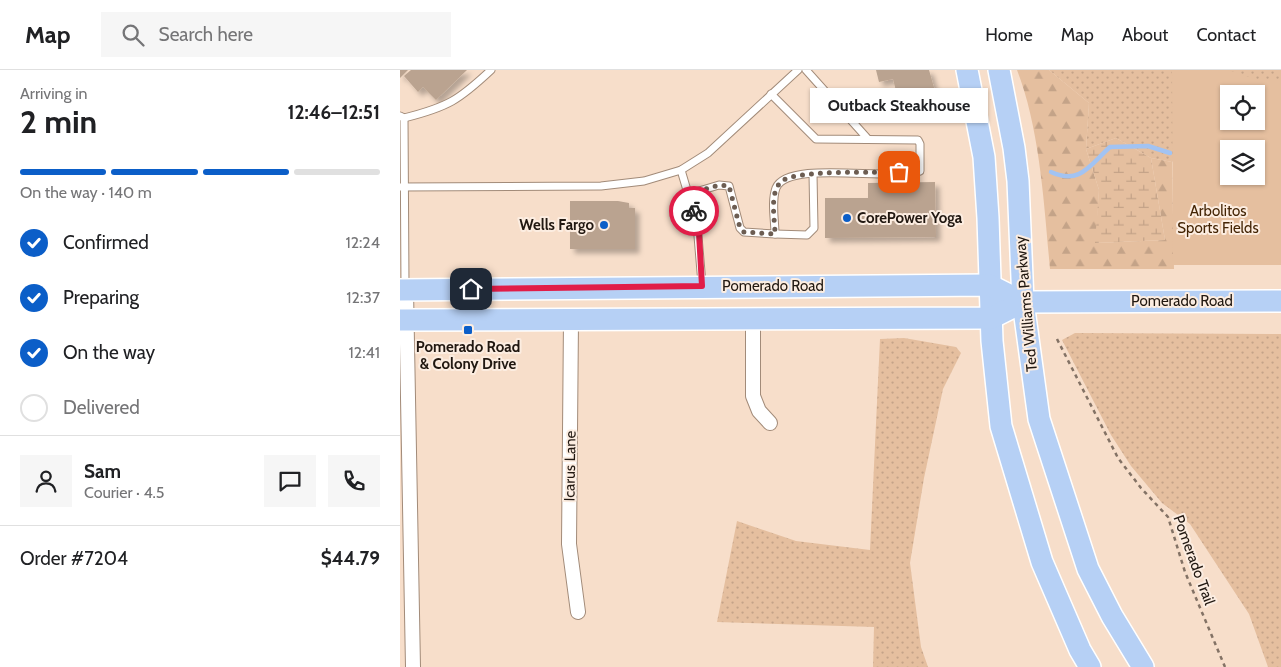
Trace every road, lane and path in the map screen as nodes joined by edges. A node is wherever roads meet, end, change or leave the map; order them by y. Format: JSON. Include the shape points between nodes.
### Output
{"nodes":[{"id":1,"x":491,"y":70,"type":"edge"},
{"id":2,"x":798,"y":70,"type":"edge"},
{"id":3,"x":806,"y":70,"type":"edge"},
{"id":4,"x":966,"y":70,"type":"edge"},
{"id":5,"x":998,"y":70,"type":"edge"},
{"id":6,"x":771,"y":94,"type":"junction"},
{"id":7,"x":402,"y":117,"type":"edge"},
{"id":8,"x":867,"y":138,"type":"junction"},
{"id":9,"x":681,"y":170,"type":"junction"},
{"id":10,"x":813,"y":174,"type":"junction"},
{"id":11,"x":402,"y":187,"type":"edge"},
{"id":12,"x":689,"y":194,"type":"junction"},
{"id":13,"x":775,"y":234,"type":"junction"},
{"id":14,"x":989,"y":285,"type":"junction"},
{"id":15,"x":702,"y":286,"type":"junction"},
{"id":16,"x":403,"y":290,"type":"edge"},
{"id":17,"x":1281,"y":301,"type":"edge"},
{"id":18,"x":1023,"y":302,"type":"junction"},
{"id":19,"x":753,"y":318,"type":"junction"},
{"id":20,"x":991,"y":318,"type":"junction"},
{"id":21,"x":403,"y":320,"type":"edge"},
{"id":22,"x":571,"y":320,"type":"junction"},
{"id":23,"x":1056,"y":339,"type":"dead end"},
{"id":24,"x":770,"y":423,"type":"dead end"},
{"id":25,"x":578,"y":612,"type":"dead end"},
{"id":26,"x":413,"y":667,"type":"edge"},
{"id":27,"x":1090,"y":667,"type":"edge"},
{"id":28,"x":1143,"y":667,"type":"edge"},
{"id":29,"x":1225,"y":667,"type":"edge"}],
"edges":[{"from":1,"to":7,"type":"lane","via":[[463,96],[434,111]]},
{"from":2,"to":6,"type":"lane"},
{"from":3,"to":8,"type":"lane"},
{"from":4,"to":14,"type":"main road","name":"Ted Williams Parkway","via":[[984,157]]},
{"from":5,"to":18,"type":"main road","name":"Ted Williams Parkway","via":[[1018,181]]},
{"from":6,"to":8,"type":"lane","via":[[816,139]]},
{"from":6,"to":9,"type":"lane","via":[[708,153]]},
{"from":7,"to":11,"type":"lane"},
{"from":8,"to":10,"type":"lane","via":[[918,140],[920,171]]},
{"from":9,"to":11,"type":"lane","via":[[644,181],[602,186]]},
{"from":9,"to":12,"type":"lane"},
{"from":10,"to":13,"type":"lane","via":[[795,175],[780,182],[775,196]]},
{"from":10,"to":13,"type":"lane","via":[[812,233]]},
{"from":11,"to":16,"type":"lane"},
{"from":12,"to":13,"type":"lane","via":[[719,185],[729,186],[740,228],[744,232]]},
{"from":12,"to":15,"type":"lane","via":[[699,233]]},
{"from":14,"to":15,"type":"main road","name":"Pomerado Road"},
{"from":14,"to":18,"type":"main road","name":"Pomerado Road"},
{"from":14,"to":20,"type":"main road","name":"Ted Williams Parkway"},
{"from":15,"to":16,"type":"main road","name":"Pomerado Road"},
{"from":16,"to":21,"type":"street"},
{"from":17,"to":18,"type":"main road","name":"Pomerado Road"},
{"from":18,"to":20,"type":"main road","name":"Pomerado Road"},
{"from":18,"to":28,"type":"main road","name":"Ted Williams Parkway","via":[[1039,419],[1062,494],[1088,569]]},
{"from":19,"to":20,"type":"main road","name":"Pomerado Road"},
{"from":19,"to":22,"type":"main road","name":"Pomerado Road"},
{"from":19,"to":24,"type":"street","via":[[753,396],[759,411]]},
{"from":20,"to":27,"type":"main road","name":"Ted Williams Parkway","via":[[1002,426],[1042,562]]},
{"from":21,"to":22,"type":"main road","name":"Pomerado Road"},
{"from":21,"to":26,"type":"street"},
{"from":22,"to":25,"type":"street","name":"Icarus Lane","via":[[569,544]]},
{"from":23,"to":29,"type":"path","name":"Pomerado Trail","via":[[1118,458],[1168,516],[1185,572]]}]}
